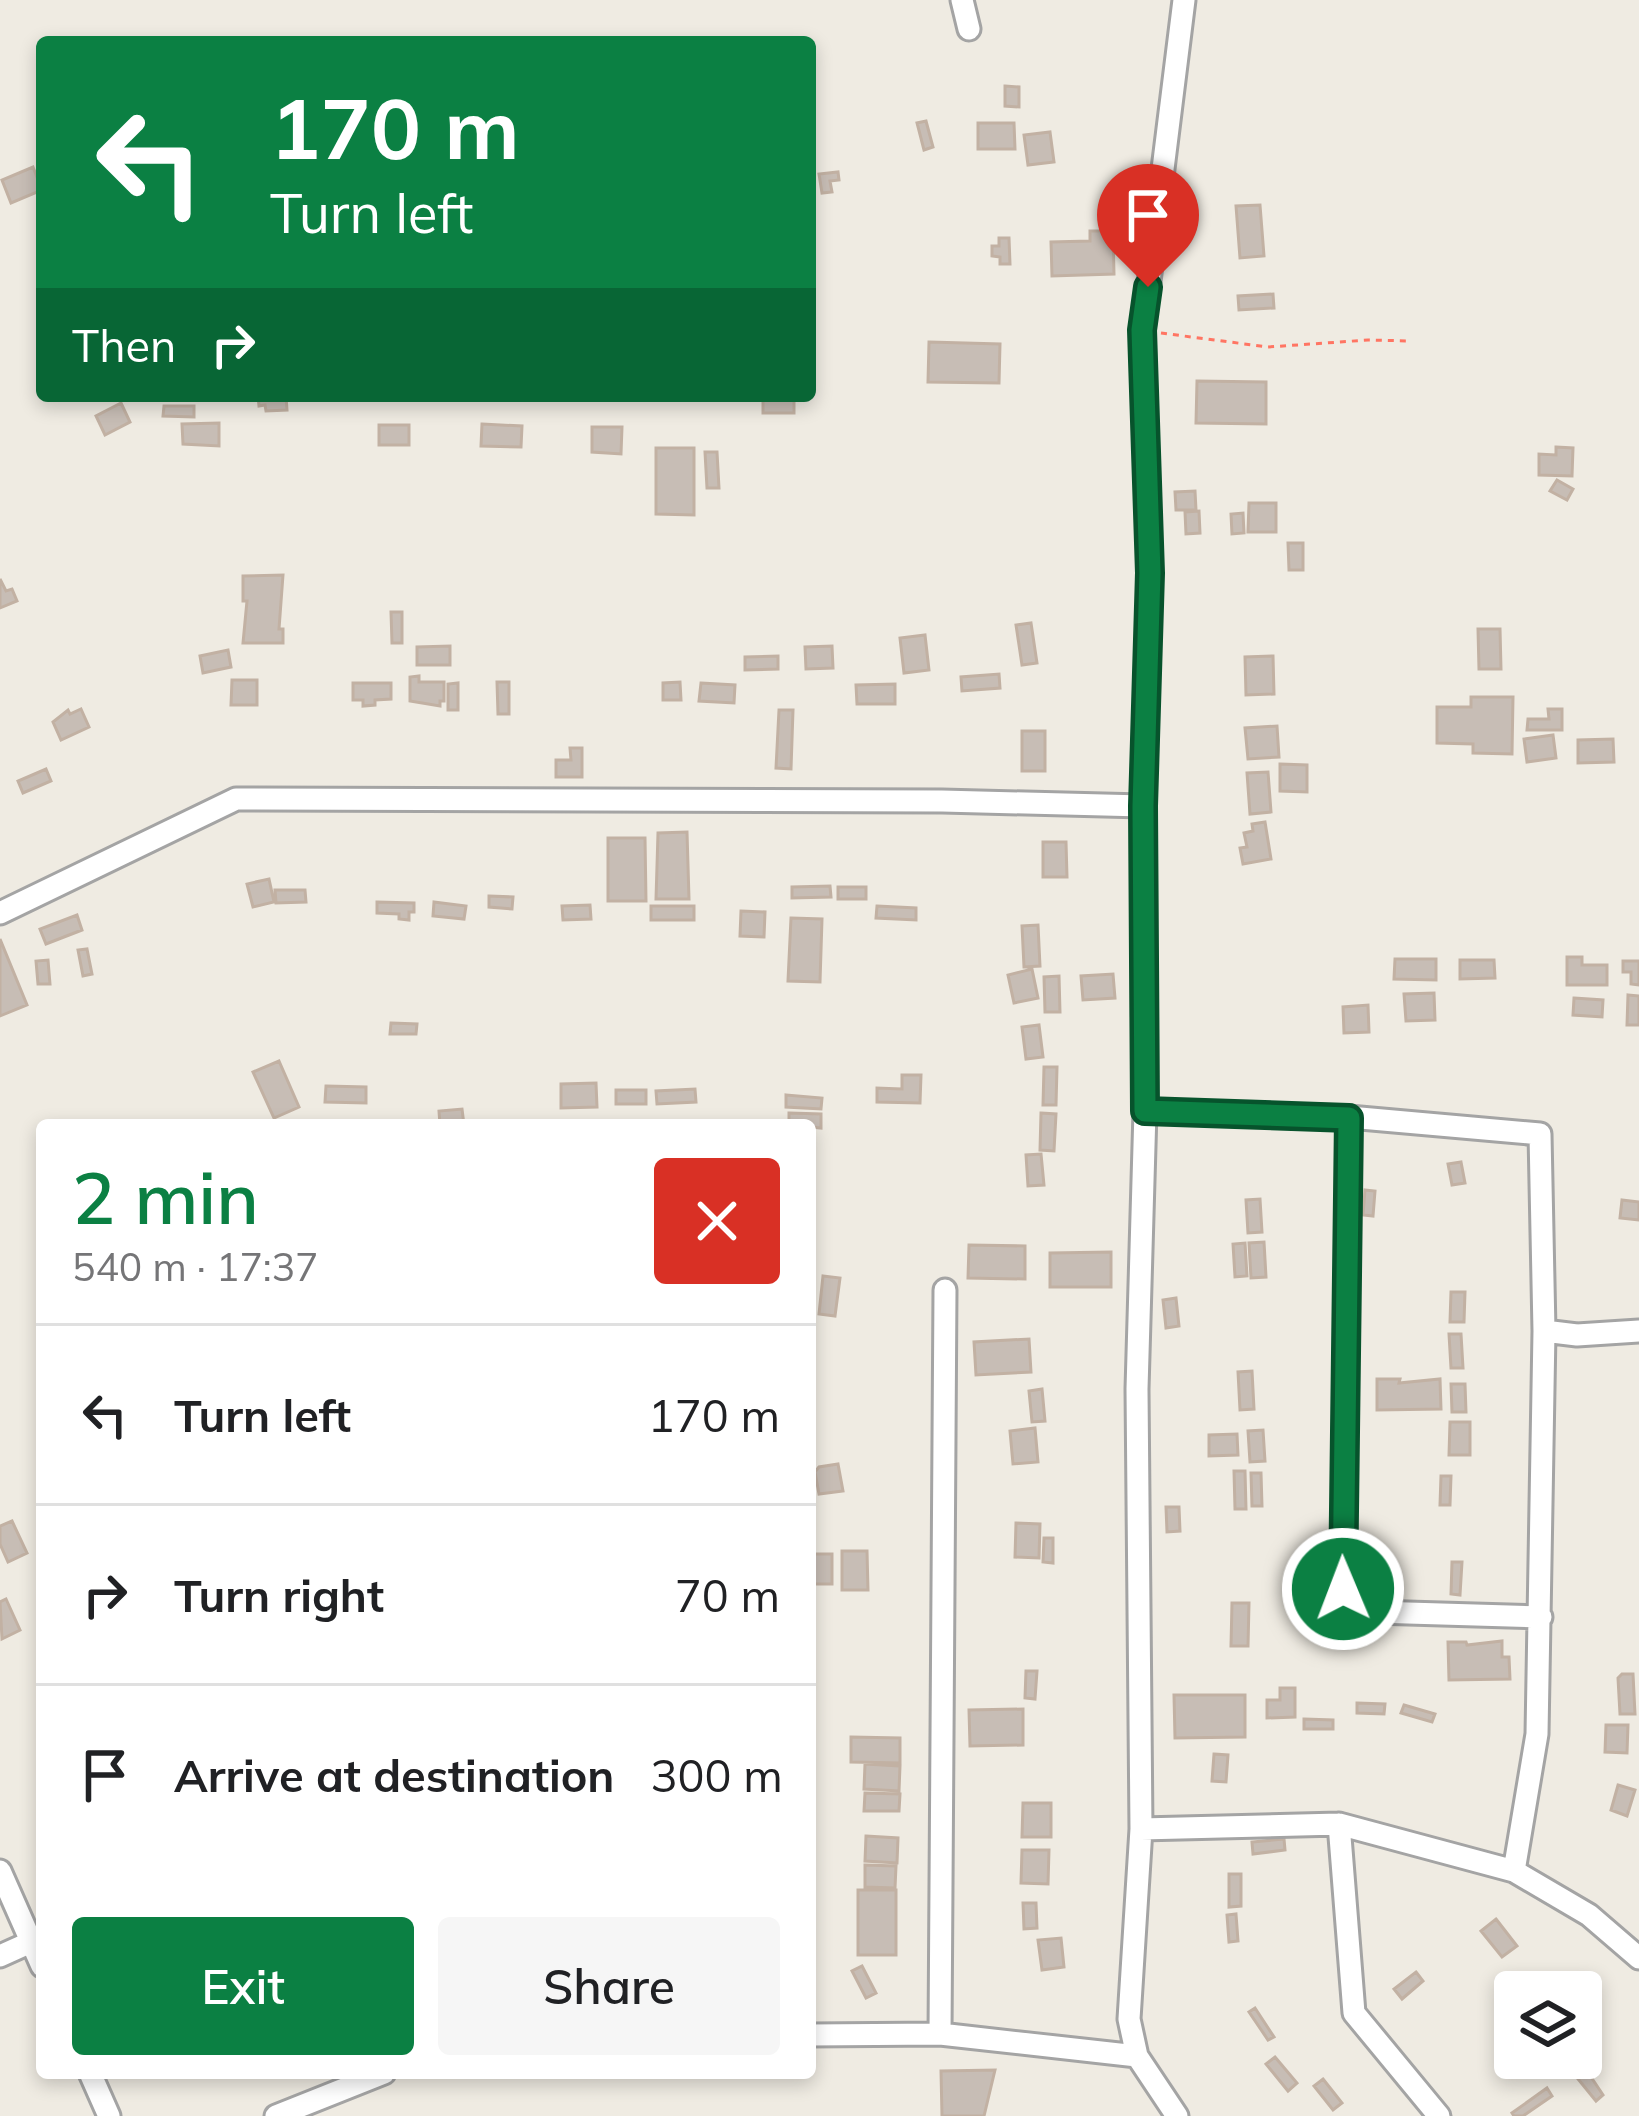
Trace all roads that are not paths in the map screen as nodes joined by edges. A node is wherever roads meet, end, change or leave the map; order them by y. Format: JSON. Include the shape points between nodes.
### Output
{"nodes":[{"id":1,"x":962,"y":0,"type":"edge"},
{"id":2,"x":1184,"y":0,"type":"edge"},
{"id":3,"x":969,"y":29,"type":"dead end"},
{"id":4,"x":1143,"y":806,"type":"junction"},
{"id":5,"x":0,"y":913,"type":"edge"},
{"id":6,"x":1145,"y":1111,"type":"junction"},
{"id":7,"x":1349,"y":1118,"type":"junction"},
{"id":8,"x":945,"y":1290,"type":"dead end"},
{"id":9,"x":1544,"y":1331,"type":"junction"},
{"id":10,"x":1639,"y":1331,"type":"edge"},
{"id":11,"x":1541,"y":1617,"type":"junction"},
{"id":12,"x":1340,"y":1824,"type":"junction"},
{"id":13,"x":1141,"y":1828,"type":"junction"},
{"id":14,"x":0,"y":1870,"type":"edge"},
{"id":15,"x":1514,"y":1871,"type":"junction"},
{"id":16,"x":32,"y":1942,"type":"junction"},
{"id":17,"x":36,"y":1952,"type":"edge"},
{"id":18,"x":0,"y":1956,"type":"edge"},
{"id":19,"x":1639,"y":1958,"type":"edge"},
{"id":20,"x":940,"y":2034,"type":"junction"},
{"id":21,"x":816,"y":2035,"type":"edge"},
{"id":22,"x":1138,"y":2056,"type":"junction"},
{"id":23,"x":93,"y":2079,"type":"edge"},
{"id":24,"x":369,"y":2079,"type":"edge"},
{"id":25,"x":109,"y":2116,"type":"edge"},
{"id":26,"x":276,"y":2116,"type":"edge"},
{"id":27,"x":1177,"y":2116,"type":"edge"},
{"id":28,"x":1438,"y":2116,"type":"edge"}],
"edges":[{"from":1,"to":3,"type":"street"},
{"from":2,"to":4,"type":"street","via":[[1142,330],[1150,573]]},
{"from":4,"to":5,"type":"street","via":[[236,799]]},
{"from":4,"to":6,"type":"street"},
{"from":6,"to":7,"type":"street"},
{"from":6,"to":13,"type":"street","via":[[1137,1389]]},
{"from":7,"to":9,"type":"street","via":[[1540,1134]]},
{"from":7,"to":11,"type":"street","via":[[1343,1589],[1354,1606],[1374,1612]]},
{"from":8,"to":20,"type":"street"},
{"from":9,"to":10,"type":"street"},
{"from":9,"to":11,"type":"street"},
{"from":11,"to":15,"type":"street","via":[[1538,1734]]},
{"from":12,"to":13,"type":"street"},
{"from":12,"to":15,"type":"street"},
{"from":12,"to":28,"type":"street","via":[[1354,2013]]},
{"from":13,"to":22,"type":"street","via":[[1129,2007]]},
{"from":14,"to":16,"type":"street"},
{"from":15,"to":19,"type":"street","via":[[1589,1915]]},
{"from":16,"to":17,"type":"street"},
{"from":16,"to":18,"type":"street"},
{"from":20,"to":21,"type":"street"},
{"from":20,"to":22,"type":"street"},
{"from":22,"to":27,"type":"street"},
{"from":23,"to":25,"type":"street"},
{"from":24,"to":26,"type":"street"}]}
